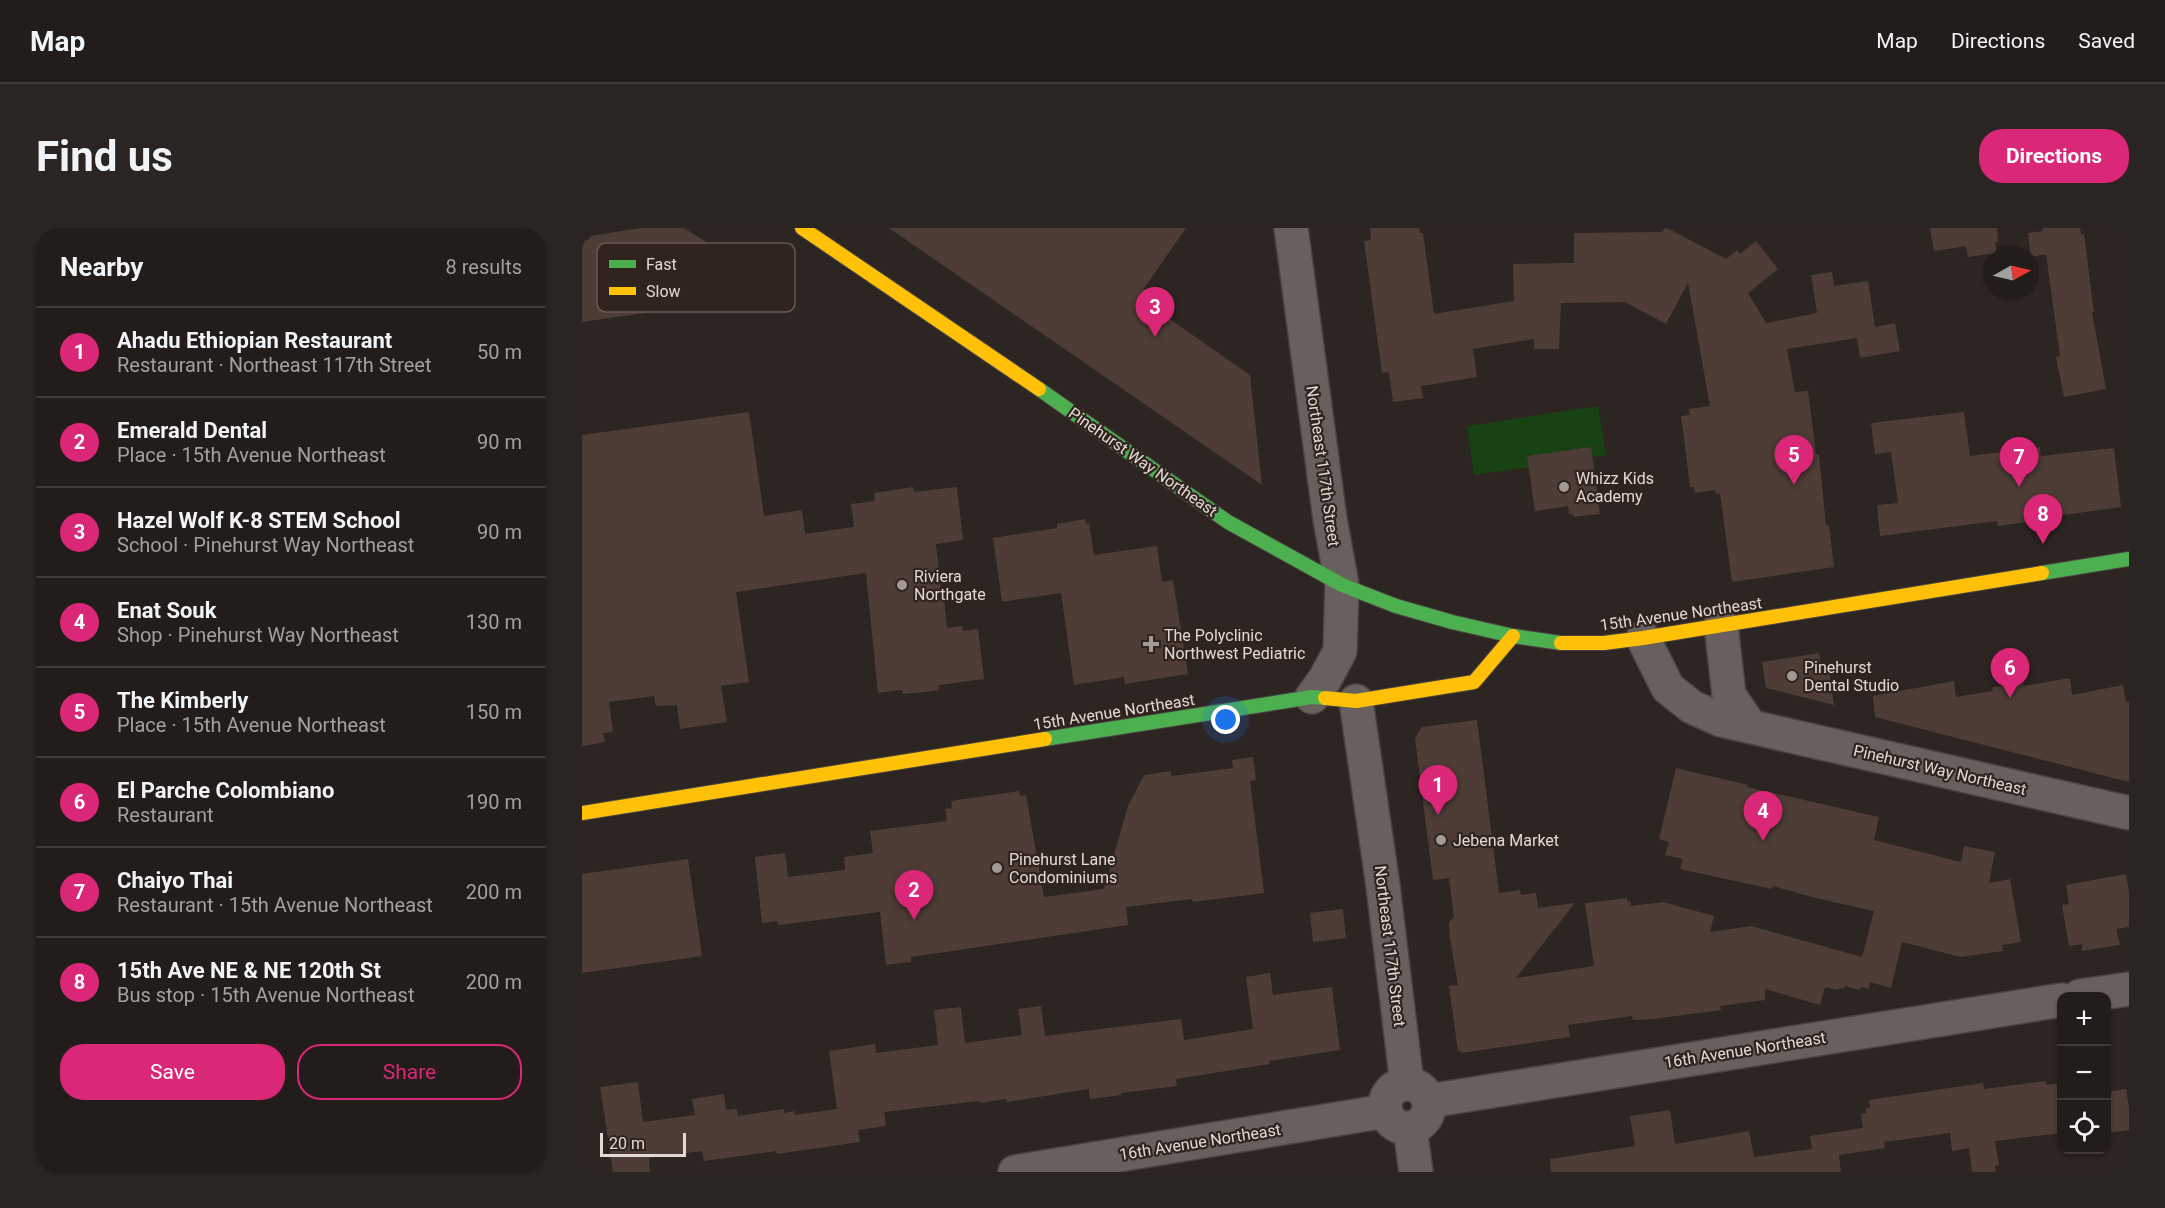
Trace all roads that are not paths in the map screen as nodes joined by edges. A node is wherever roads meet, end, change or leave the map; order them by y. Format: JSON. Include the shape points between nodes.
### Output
{"nodes":[{"id":1,"x":802,"y":228,"type":"edge"},
{"id":2,"x":1291,"y":228,"type":"edge"},
{"id":3,"x":2129,"y":559,"type":"edge"},
{"id":4,"x":1342,"y":585,"type":"junction"},
{"id":5,"x":1721,"y":625,"type":"junction"},
{"id":6,"x":1513,"y":636,"type":"junction"},
{"id":7,"x":1643,"y":638,"type":"junction"},
{"id":8,"x":1312,"y":697,"type":"junction"},
{"id":9,"x":1356,"y":701,"type":"junction"},
{"id":10,"x":1750,"y":726,"type":"junction"},
{"id":11,"x":582,"y":813,"type":"edge"},
{"id":12,"x":2129,"y":813,"type":"edge"},
{"id":13,"x":2129,"y":989,"type":"edge"},
{"id":14,"x":2108,"y":992,"type":"edge"},
{"id":15,"x":2057,"y":1000,"type":"edge"},
{"id":16,"x":1418,"y":1093,"type":"junction"},
{"id":17,"x":1398,"y":1120,"type":"junction"},
{"id":18,"x":1015,"y":1172,"type":"edge"},
{"id":19,"x":1416,"y":1172,"type":"edge"}],
"edges":[{"from":1,"to":4,"type":"main road","name":"Pinehurst Way Northeast","via":[[1228,522]]},
{"from":2,"to":4,"type":"street","name":"Northeast 117th Street"},
{"from":3,"to":5,"type":"main road","name":"15th Avenue Northeast"},
{"from":4,"to":6,"type":"main road","name":"Pinehurst Way Northeast","via":[[1396,606]]},
{"from":4,"to":8,"type":"street","name":"Northeast 117th Street","via":[[1340,651]]},
{"from":5,"to":7,"type":"main road","name":"15th Avenue Northeast"},
{"from":5,"to":10,"type":"street","via":[[1730,695]]},
{"from":6,"to":7,"type":"main road","name":"15th Avenue Northeast","via":[[1559,643]]},
{"from":6,"to":9,"type":"main road","name":"15th Avenue Northeast","via":[[1474,682]]},
{"from":7,"to":10,"type":"street","name":"Pinehurst Way Northeast","via":[[1668,688],[1692,707],[1721,720]]},
{"from":8,"to":9,"type":"main road","name":"15th Avenue Northeast"},
{"from":8,"to":11,"type":"main road","name":"15th Avenue Northeast"},
{"from":9,"to":16,"type":"street","name":"Northeast 117th Street"},
{"from":10,"to":12,"type":"street","name":"Pinehurst Way Northeast"},
{"from":13,"to":14,"type":"street"},
{"from":15,"to":16,"type":"street","name":"16th Avenue Northeast"},
{"from":16,"to":17,"type":"street","via":[[1394,1089],[1389,1094],[1386,1101]]},
{"from":17,"to":18,"type":"street","name":"16th Avenue Northeast"},
{"from":17,"to":19,"type":"street"}]}
